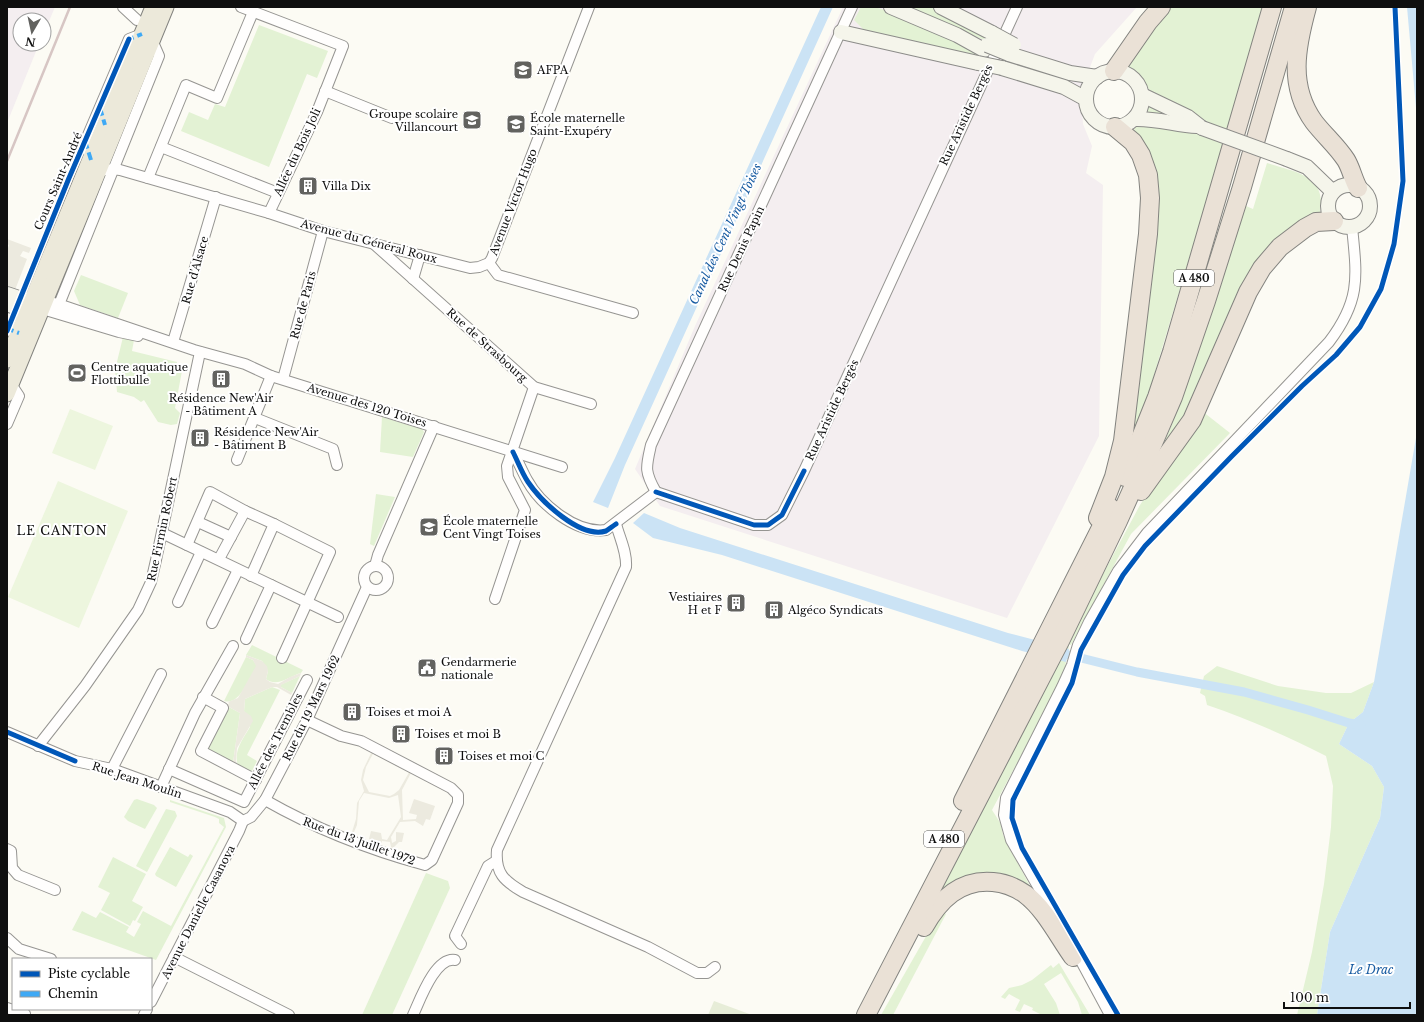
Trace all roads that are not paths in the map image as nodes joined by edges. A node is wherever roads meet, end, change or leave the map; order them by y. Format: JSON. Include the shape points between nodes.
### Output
{"nodes":[{"id":1,"x":123,"y":7,"type":"edge"},
{"id":2,"x":153,"y":7,"type":"edge"},
{"id":3,"x":166,"y":7,"type":"edge"},
{"id":4,"x":241,"y":7,"type":"edge"},
{"id":5,"x":589,"y":7,"type":"edge"},
{"id":6,"x":852,"y":7,"type":"edge"},
{"id":7,"x":891,"y":7,"type":"edge"},
{"id":8,"x":941,"y":7,"type":"edge"},
{"id":9,"x":1017,"y":7,"type":"edge"},
{"id":10,"x":1161,"y":7,"type":"edge"},
{"id":11,"x":1272,"y":7,"type":"edge"},
{"id":12,"x":1294,"y":7,"type":"edge"},
{"id":13,"x":1307,"y":7,"type":"edge"},
{"id":14,"x":253,"y":12,"type":"junction"},
{"id":15,"x":144,"y":31,"type":"junction"},
{"id":16,"x":841,"y":32,"type":"junction"},
{"id":17,"x":987,"y":43,"type":"junction"},
{"id":18,"x":1007,"y":57,"type":"junction"},
{"id":19,"x":1106,"y":74,"type":"junction"},
{"id":20,"x":325,"y":91,"type":"junction"},
{"id":21,"x":1142,"y":95,"type":"junction"},
{"id":22,"x":1086,"y":99,"type":"junction"},
{"id":23,"x":100,"y":108,"type":"junction"},
{"id":24,"x":392,"y":118,"type":"dead end"},
{"id":25,"x":1134,"y":119,"type":"junction"},
{"id":26,"x":105,"y":125,"type":"junction"},
{"id":27,"x":1115,"y":127,"type":"junction"},
{"id":28,"x":1200,"y":127,"type":"junction"},
{"id":29,"x":161,"y":147,"type":"junction"},
{"id":30,"x":101,"y":167,"type":"junction"},
{"id":31,"x":148,"y":178,"type":"junction"},
{"id":32,"x":1358,"y":188,"type":"junction"},
{"id":33,"x":1334,"y":192,"type":"junction"},
{"id":34,"x":278,"y":193,"type":"junction"},
{"id":35,"x":216,"y":197,"type":"junction"},
{"id":36,"x":269,"y":213,"type":"junction"},
{"id":37,"x":1334,"y":221,"type":"junction"},
{"id":38,"x":1352,"y":227,"type":"junction"},
{"id":39,"x":323,"y":231,"type":"junction"},
{"id":40,"x":372,"y":243,"type":"junction"},
{"id":41,"x":420,"y":255,"type":"junction"},
{"id":42,"x":489,"y":263,"type":"junction"},
{"id":43,"x":414,"y":279,"type":"junction"},
{"id":44,"x":7,"y":294,"type":"edge"},
{"id":45,"x":7,"y":304,"type":"edge"},
{"id":46,"x":43,"y":307,"type":"junction"},
{"id":47,"x":633,"y":314,"type":"dead end"},
{"id":48,"x":13,"y":332,"type":"edge"},
{"id":49,"x":173,"y":342,"type":"junction"},
{"id":50,"x":200,"y":352,"type":"junction"},
{"id":51,"x":7,"y":360,"type":"edge"},
{"id":52,"x":271,"y":376,"type":"junction"},
{"id":53,"x":283,"y":379,"type":"junction"},
{"id":54,"x":534,"y":387,"type":"junction"},
{"id":55,"x":9,"y":389,"type":"edge"},
{"id":56,"x":591,"y":404,"type":"dead end"},
{"id":57,"x":255,"y":418,"type":"junction"},
{"id":58,"x":7,"y":424,"type":"edge"},
{"id":59,"x":434,"y":426,"type":"junction"},
{"id":60,"x":333,"y":449,"type":"junction"},
{"id":61,"x":513,"y":452,"type":"junction"},
{"id":62,"x":344,"y":453,"type":"dead end"},
{"id":63,"x":237,"y":460,"type":"dead end"},
{"id":64,"x":337,"y":465,"type":"dead end"},
{"id":65,"x":562,"y":467,"type":"dead end"},
{"id":66,"x":656,"y":492,"type":"junction"},
{"id":67,"x":245,"y":511,"type":"junction"},
{"id":68,"x":198,"y":522,"type":"junction"},
{"id":69,"x":1118,"y":522,"type":"junction"},
{"id":70,"x":274,"y":524,"type":"junction"},
{"id":71,"x":616,"y":524,"type":"junction"},
{"id":72,"x":162,"y":533,"type":"junction"},
{"id":73,"x":231,"y":537,"type":"junction"},
{"id":74,"x":1093,"y":541,"type":"junction"},
{"id":75,"x":187,"y":545,"type":"junction"},
{"id":76,"x":201,"y":552,"type":"junction"},
{"id":77,"x":219,"y":559,"type":"junction"},
{"id":78,"x":375,"y":566,"type":"junction"},
{"id":79,"x":238,"y":570,"type":"junction"},
{"id":80,"x":251,"y":576,"type":"junction"},
{"id":81,"x":271,"y":586,"type":"junction"},
{"id":82,"x":367,"y":587,"type":"junction"},
{"id":83,"x":495,"y":599,"type":"dead end"},
{"id":84,"x":178,"y":602,"type":"dead end"},
{"id":85,"x":307,"y":603,"type":"junction"},
{"id":86,"x":338,"y":617,"type":"dead end"},
{"id":87,"x":212,"y":623,"type":"dead end"},
{"id":88,"x":246,"y":639,"type":"dead end"},
{"id":89,"x":1053,"y":640,"type":"junction"},
{"id":90,"x":233,"y":646,"type":"dead end"},
{"id":91,"x":282,"y":658,"type":"dead end"},
{"id":92,"x":1040,"y":665,"type":"junction"},
{"id":93,"x":161,"y":674,"type":"dead end"},
{"id":94,"x":306,"y":680,"type":"dead end"},
{"id":95,"x":204,"y":697,"type":"junction"},
{"id":96,"x":307,"y":720,"type":"junction"},
{"id":97,"x":7,"y":732,"type":"edge"},
{"id":98,"x":38,"y":746,"type":"junction"},
{"id":99,"x":112,"y":769,"type":"junction"},
{"id":100,"x":169,"y":769,"type":"junction"},
{"id":101,"x":256,"y":780,"type":"junction"},
{"id":102,"x":165,"y":792,"type":"junction"},
{"id":103,"x":265,"y":800,"type":"junction"},
{"id":104,"x":244,"y":802,"type":"joint"},
{"id":105,"x":242,"y":821,"type":"junction"},
{"id":106,"x":7,"y":850,"type":"edge"},
{"id":107,"x":496,"y":861,"type":"junction"},
{"id":108,"x":1034,"y":882,"type":"junction"},
{"id":109,"x":55,"y":890,"type":"dead end"},
{"id":110,"x":7,"y":938,"type":"edge"},
{"id":111,"x":462,"y":944,"type":"dead end"},
{"id":112,"x":1073,"y":956,"type":"junction"},
{"id":113,"x":174,"y":957,"type":"junction"},
{"id":114,"x":48,"y":958,"type":"edge"},
{"id":115,"x":455,"y":960,"type":"dead end"},
{"id":116,"x":715,"y":967,"type":"dead end"},
{"id":117,"x":154,"y":990,"type":"edge"},
{"id":118,"x":13,"y":1010,"type":"edge"},
{"id":119,"x":25,"y":1014,"type":"dead end"},
{"id":120,"x":290,"y":1015,"type":"edge"},
{"id":121,"x":413,"y":1015,"type":"edge"},
{"id":122,"x":853,"y":1015,"type":"edge"},
{"id":123,"x":867,"y":1015,"type":"edge"},
{"id":124,"x":1106,"y":1015,"type":"edge"},
{"id":125,"x":1110,"y":1015,"type":"edge"}],
"edges":[{"from":1,"to":15,"type":"street"},
{"from":2,"to":15,"type":"main road","name":"Cours Saint-André"},
{"from":3,"to":15,"type":"main road","name":"Cours Saint-André"},
{"from":4,"to":14,"type":"street","name":"Allée du Bois Joli"},
{"from":5,"to":42,"type":"street","name":"Avenue Victor Hugo"},
{"from":6,"to":16,"type":"street","name":"Rue Denis Papin"},
{"from":7,"to":17,"type":"main road","via":[[957,35]]},
{"from":8,"to":17,"type":"main road"},
{"from":9,"to":66,"type":"street","name":"Rue Aristide Bergès","via":[[782,515],[768,525],[754,525]]},
{"from":10,"to":19,"type":"highway"},
{"from":11,"to":74,"type":"highway","number":"A 480","via":[[1165,375],[1127,472],[1106,520]]},
{"from":12,"to":69,"type":"highway","number":"A 480","via":[[1242,187],[1185,364]]},
{"from":13,"to":32,"type":"highway","via":[[1296,52],[1295,66],[1300,94],[1314,122],[1346,159]]},
{"from":14,"to":20,"type":"street","name":"Allée du Bois Joli","via":[[343,46]]},
{"from":14,"to":29,"type":"street","via":[[217,98],[186,85]]},
{"from":15,"to":23,"type":"street","name":"Cours Saint-André","via":[[129,39]]},
{"from":15,"to":26,"type":"main road","name":"Cours Saint-André"},
{"from":15,"to":30,"type":"main road","name":"Cours Saint-André"},
{"from":16,"to":18,"type":"main road","bridge":true,"via":[[978,63]]},
{"from":16,"to":66,"type":"street","name":"Rue Denis Papin","via":[[651,445],[646,466],[647,478]]},
{"from":17,"to":18,"type":"main road"},
{"from":18,"to":19,"type":"main road","via":[[1070,73]]},
{"from":18,"to":22,"type":"main road"},
{"from":19,"to":21,"type":"main road","via":[[1124,73],[1133,78]]},
{"from":19,"to":22,"type":"main road","via":[[1089,87]]},
{"from":20,"to":24,"type":"street"},
{"from":20,"to":34,"type":"street","name":"Allée du Bois Joli"},
{"from":21,"to":25,"type":"main road","via":[[1141,108]]},
{"from":21,"to":28,"type":"main road","via":[[1188,118]]},
{"from":22,"to":27,"type":"main road","via":[[1088,109],[1097,121],[1105,126]]},
{"from":23,"to":26,"type":"street"},
{"from":23,"to":30,"type":"street","name":"Cours Saint-André","via":[[85,142]]},
{"from":25,"to":27,"type":"main road","via":[[1125,125]]},
{"from":25,"to":28,"type":"main road","via":[[1156,119]]},
{"from":26,"to":30,"type":"main road","name":"Cours Saint-André"},
{"from":27,"to":74,"type":"highway","via":[[1133,142],[1141,156],[1148,175],[1150,213],[1123,441]]},
{"from":28,"to":33,"type":"main road","bridge":true,"via":[[1307,167]]},
{"from":29,"to":31,"type":"street"},
{"from":29,"to":34,"type":"street"},
{"from":30,"to":31,"type":"street","name":"Avenue du Général Roux"},
{"from":30,"to":46,"type":"main road","name":"Cours Saint-André"},
{"from":31,"to":35,"type":"street","name":"Avenue du Général Roux"},
{"from":32,"to":33,"type":"main road","via":[[1345,186]]},
{"from":32,"to":38,"type":"main road","via":[[1368,197],[1370,210],[1364,221]]},
{"from":33,"to":37,"type":"main road","via":[[1328,201]]},
{"from":34,"to":36,"type":"street","name":"Allée du Bois Joli"},
{"from":35,"to":36,"type":"street","name":"Avenue du Général Roux"},
{"from":35,"to":49,"type":"street","name":"Rue d'Alsace"},
{"from":36,"to":39,"type":"street","name":"Avenue du Général Roux"},
{"from":37,"to":38,"type":"main road","via":[[1342,226]]},
{"from":37,"to":69,"type":"highway","via":[[1316,222],[1305,228],[1280,247],[1262,268],[1248,292],[1192,420],[1137,496],[1130,512]]},
{"from":38,"to":108,"type":"street","via":[[1355,287],[1350,308],[1338,331],[1143,538],[1111,583],[1078,645],[1072,665],[1006,798],[1004,815],[1008,832]]},
{"from":39,"to":40,"type":"street","name":"Avenue du Général Roux"},
{"from":39,"to":53,"type":"street","name":"Rue de Paris"},
{"from":40,"to":41,"type":"street","name":"Avenue du Général Roux"},
{"from":40,"to":43,"type":"street","name":"Rue de Strasbourg"},
{"from":41,"to":42,"type":"street","name":"Avenue du Général Roux","via":[[470,268]]},
{"from":41,"to":43,"type":"street"},
{"from":42,"to":47,"type":"street","via":[[498,275]]},
{"from":43,"to":54,"type":"street","name":"Rue de Strasbourg"},
{"from":44,"to":46,"type":"main road"},
{"from":45,"to":46,"type":"main road"},
{"from":46,"to":48,"type":"main road","name":"Cours Saint-André"},
{"from":46,"to":49,"type":"street","name":"Avenue des 120 Toises"},
{"from":46,"to":55,"type":"main road","name":"Cours Saint-André"},
{"from":48,"to":51,"type":"main road","name":"Cours Saint-André"},
{"from":49,"to":50,"type":"street","name":"Avenue des 120 Toises"},
{"from":50,"to":52,"type":"street","name":"Avenue des 120 Toises","via":[[245,364]]},
{"from":50,"to":72,"type":"street","name":"Rue Firmin Robert"},
{"from":52,"to":53,"type":"street","name":"Avenue des 120 Toises"},
{"from":52,"to":57,"type":"street"},
{"from":53,"to":59,"type":"street","name":"Avenue des 120 Toises"},
{"from":54,"to":56,"type":"street","name":"Rue de Strasbourg"},
{"from":54,"to":61,"type":"street"},
{"from":55,"to":58,"type":"street","name":"Cours Saint-André","via":[[19,396]]},
{"from":57,"to":60,"type":"street"},
{"from":57,"to":63,"type":"street"},
{"from":59,"to":61,"type":"street","name":"Avenue des 120 Toises"},
{"from":59,"to":78,"type":"street","name":"Rue du 19 Mars 1962"},
{"from":60,"to":62,"type":"street"},
{"from":60,"to":64,"type":"street"},
{"from":61,"to":65,"type":"street","name":"Avenue des 120 Toises"},
{"from":61,"to":71,"type":"street","via":[[527,481],[544,502],[560,516],[583,528],[598,532]]},
{"from":61,"to":83,"type":"street","via":[[507,466],[508,477],[525,510]]},
{"from":66,"to":71,"type":"street"},
{"from":67,"to":68,"type":"street","via":[[210,492]]},
{"from":67,"to":70,"type":"street"},
{"from":67,"to":73,"type":"street"},
{"from":68,"to":73,"type":"street"},
{"from":68,"to":75,"type":"street"},
{"from":69,"to":89,"type":"highway","number":"A 480"},
{"from":70,"to":80,"type":"street"},
{"from":70,"to":85,"type":"street","via":[[330,552]]},
{"from":71,"to":107,"type":"street","via":[[626,553],[626,568],[497,850]]},
{"from":72,"to":75,"type":"street"},
{"from":72,"to":98,"type":"street","name":"Rue Firmin Robert","via":[[152,582],[138,610],[85,686]]},
{"from":73,"to":77,"type":"street"},
{"from":74,"to":89,"type":"highway","number":"A 480"},
{"from":75,"to":76,"type":"street"},
{"from":76,"to":77,"type":"street"},
{"from":76,"to":84,"type":"street"},
{"from":77,"to":79,"type":"street"},
{"from":78,"to":82,"type":"street","name":"Rue du 19 Mars 1962","via":[[364,574]]},
{"from":78,"to":82,"type":"street","via":[[386,571],[389,577],[388,584],[379,591]]},
{"from":79,"to":80,"type":"street"},
{"from":79,"to":87,"type":"street"},
{"from":80,"to":81,"type":"street"},
{"from":81,"to":85,"type":"street"},
{"from":81,"to":88,"type":"street"},
{"from":82,"to":96,"type":"street","name":"Rue du 19 Mars 1962"},
{"from":85,"to":86,"type":"street"},
{"from":85,"to":91,"type":"street"},
{"from":89,"to":92,"type":"highway","number":"A 480"},
{"from":90,"to":95,"type":"street"},
{"from":92,"to":122,"type":"highway","number":"A 480"},
{"from":92,"to":123,"type":"highway","number":"A 480"},
{"from":93,"to":99,"type":"street"},
{"from":94,"to":101,"type":"street","name":"Allée des Trembles"},
{"from":95,"to":100,"type":"street"},
{"from":95,"to":101,"type":"street","via":[[223,708],[201,751]]},
{"from":96,"to":103,"type":"street","name":"Rue du 19 Mars 1962"},
{"from":96,"to":103,"type":"street","name":"Rue du 13 Juillet 1972","via":[[341,736],[361,741],[450,788],[458,795],[458,804],[432,860],[425,865],[358,842],[293,816]]},
{"from":97,"to":98,"type":"street","name":"Rue Jean Moulin"},
{"from":98,"to":99,"type":"street","name":"Rue Jean Moulin","via":[[75,761]]},
{"from":99,"to":102,"type":"street","name":"Rue Jean Moulin"},
{"from":100,"to":102,"type":"street"},
{"from":100,"to":104,"type":"street","name":"Rue Jean Moulin"},
{"from":101,"to":104,"type":"street","name":"Allée des Trembles"},
{"from":102,"to":105,"type":"street","name":"Rue Jean Moulin","via":[[230,812]]},
{"from":103,"to":105,"type":"street","name":"Rue du 19 Mars 1962","via":[[251,817]]},
{"from":105,"to":113,"type":"street","name":"Avenue Danielle Casanova"},
{"from":106,"to":109,"type":"street","via":[[10,852],[12,868],[18,874]]},
{"from":107,"to":111,"type":"street","via":[[488,866],[455,936]]},
{"from":107,"to":116,"type":"street","via":[[500,873],[509,884],[523,892],[648,947],[697,973],[707,973]]},
{"from":108,"to":112,"type":"street"},
{"from":108,"to":125,"type":"street"},
{"from":110,"to":114,"type":"street","via":[[19,949]]},
{"from":112,"to":123,"type":"highway","via":[[1039,909],[1024,893],[1004,883],[985,881],[968,884],[951,892],[937,905],[892,983]]},
{"from":112,"to":124,"type":"street"},
{"from":113,"to":117,"type":"street","name":"Avenue Danielle Casanova"},
{"from":113,"to":120,"type":"street"},
{"from":115,"to":121,"type":"street","via":[[436,968]]},
{"from":118,"to":119,"type":"street"}]}
